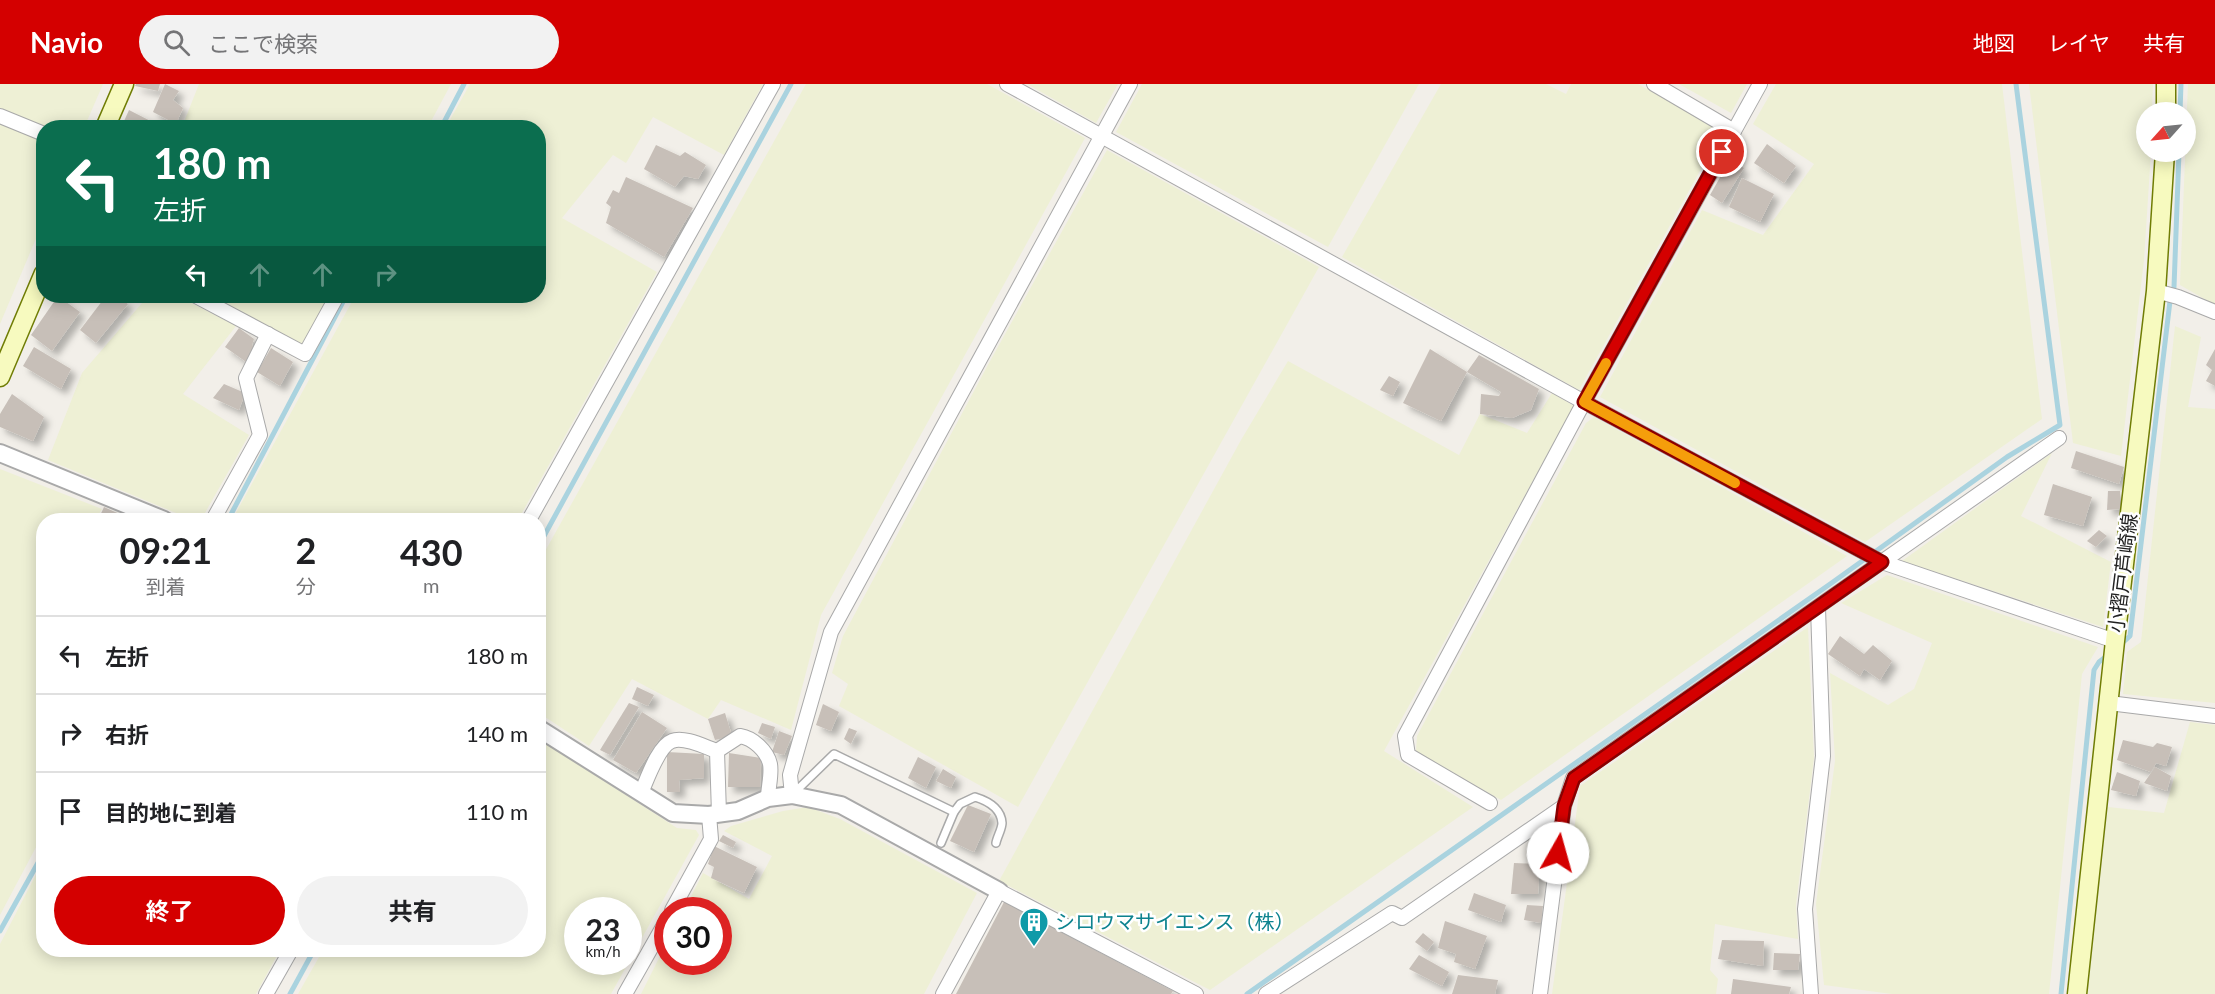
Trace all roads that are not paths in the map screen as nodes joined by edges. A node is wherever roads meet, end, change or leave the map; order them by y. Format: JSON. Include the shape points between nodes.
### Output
{"nodes":[{"id":1,"x":124,"y":84,"type":"edge"},
{"id":2,"x":773,"y":84,"type":"edge"},
{"id":3,"x":1007,"y":84,"type":"edge"},
{"id":4,"x":1130,"y":84,"type":"edge"},
{"id":5,"x":1654,"y":84,"type":"edge"},
{"id":6,"x":1760,"y":84,"type":"edge"},
{"id":7,"x":2166,"y":84,"type":"edge"},
{"id":8,"x":2166,"y":102,"type":"edge"},
{"id":9,"x":0,"y":116,"type":"edge"},
{"id":10,"x":108,"y":120,"type":"edge"},
{"id":11,"x":36,"y":131,"type":"edge"},
{"id":12,"x":1734,"y":131,"type":"junction"},
{"id":13,"x":1102,"y":135,"type":"junction"},
{"id":14,"x":2164,"y":162,"type":"edge"},
{"id":15,"x":36,"y":291,"type":"edge"},
{"id":16,"x":2156,"y":291,"type":"junction"},
{"id":17,"x":209,"y":303,"type":"edge"},
{"id":18,"x":333,"y":303,"type":"edge"},
{"id":19,"x":2215,"y":312,"type":"edge"},
{"id":20,"x":268,"y":334,"type":"junction"},
{"id":21,"x":0,"y":377,"type":"edge"},
{"id":22,"x":1584,"y":402,"type":"junction"},
{"id":23,"x":2059,"y":438,"type":"dead end"},
{"id":24,"x":0,"y":453,"type":"edge"},
{"id":25,"x":147,"y":513,"type":"edge"},
{"id":26,"x":217,"y":513,"type":"edge"},
{"id":27,"x":533,"y":513,"type":"edge"},
{"id":28,"x":1882,"y":562,"type":"junction"},
{"id":29,"x":1818,"y":608,"type":"junction"},
{"id":30,"x":2115,"y":641,"type":"junction"},
{"id":31,"x":2109,"y":703,"type":"junction"},
{"id":32,"x":2215,"y":716,"type":"edge"},
{"id":33,"x":546,"y":733,"type":"edge"},
{"id":34,"x":717,"y":751,"type":"junction"},
{"id":35,"x":641,"y":793,"type":"junction"},
{"id":36,"x":792,"y":795,"type":"junction"},
{"id":37,"x":768,"y":798,"type":"junction"},
{"id":38,"x":1490,"y":803,"type":"dead end"},
{"id":39,"x":1564,"y":806,"type":"junction"},
{"id":40,"x":954,"y":812,"type":"junction"},
{"id":41,"x":714,"y":814,"type":"junction"},
{"id":42,"x":941,"y":843,"type":"dead end"},
{"id":43,"x":996,"y":843,"type":"dead end"},
{"id":44,"x":999,"y":891,"type":"junction"},
{"id":45,"x":679,"y":897,"type":"edge"},
{"id":46,"x":654,"y":943,"type":"edge"},
{"id":47,"x":287,"y":957,"type":"edge"},
{"id":48,"x":266,"y":994,"type":"edge"},
{"id":49,"x":625,"y":994,"type":"edge"},
{"id":50,"x":943,"y":994,"type":"edge"},
{"id":51,"x":1196,"y":994,"type":"edge"},
{"id":52,"x":1266,"y":994,"type":"edge"},
{"id":53,"x":1540,"y":994,"type":"edge"},
{"id":54,"x":1811,"y":994,"type":"edge"},
{"id":55,"x":2077,"y":994,"type":"edge"}],
"edges":[{"from":1,"to":10,"type":"main road"},
{"from":2,"to":27,"type":"street"},
{"from":3,"to":13,"type":"street"},
{"from":4,"to":13,"type":"street"},
{"from":5,"to":12,"type":"street"},
{"from":6,"to":12,"type":"street"},
{"from":7,"to":8,"type":"main road"},
{"from":9,"to":11,"type":"street"},
{"from":12,"to":22,"type":"street"},
{"from":13,"to":22,"type":"street"},
{"from":13,"to":36,"type":"street","via":[[831,632],[790,775]]},
{"from":14,"to":16,"type":"main road","name":"小摺戸芦崎線"},
{"from":15,"to":21,"type":"main road"},
{"from":16,"to":19,"type":"street"},
{"from":16,"to":30,"type":"main road","name":"小摺戸芦崎線"},
{"from":17,"to":20,"type":"street"},
{"from":18,"to":20,"type":"street","via":[[305,354]]},
{"from":20,"to":26,"type":"street","via":[[246,378],[260,435]]},
{"from":22,"to":28,"type":"street"},
{"from":22,"to":38,"type":"street","via":[[1405,736],[1408,755]]},
{"from":23,"to":28,"type":"street"},
{"from":24,"to":25,"type":"street"},
{"from":28,"to":29,"type":"street"},
{"from":28,"to":30,"type":"street"},
{"from":29,"to":39,"type":"street","via":[[1574,778]]},
{"from":29,"to":54,"type":"street","via":[[1823,756],[1805,909]]},
{"from":30,"to":31,"type":"main road","name":"小摺戸芦崎線"},
{"from":31,"to":32,"type":"street"},
{"from":31,"to":55,"type":"main road","name":"小摺戸芦崎線"},
{"from":33,"to":35,"type":"street"},
{"from":34,"to":35,"type":"street","via":[[672,741],[662,748]]},
{"from":34,"to":37,"type":"street","via":[[740,736],[760,747],[770,764]]},
{"from":34,"to":41,"type":"street"},
{"from":35,"to":41,"type":"street","via":[[673,813]]},
{"from":36,"to":37,"type":"street"},
{"from":36,"to":40,"type":"lane","via":[[834,754]]},
{"from":36,"to":44,"type":"street","via":[[841,805]]},
{"from":37,"to":41,"type":"street","via":[[738,812]]},
{"from":39,"to":52,"type":"street","via":[[1402,918],[1392,913]]},
{"from":39,"to":53,"type":"street"},
{"from":40,"to":42,"type":"lane"},
{"from":40,"to":43,"type":"lane","via":[[960,804],[975,797],[988,801],[1002,823]]},
{"from":41,"to":45,"type":"street","via":[[711,839]]},
{"from":44,"to":50,"type":"street"},
{"from":44,"to":51,"type":"street"},
{"from":46,"to":49,"type":"street"},
{"from":47,"to":48,"type":"street"}]}
